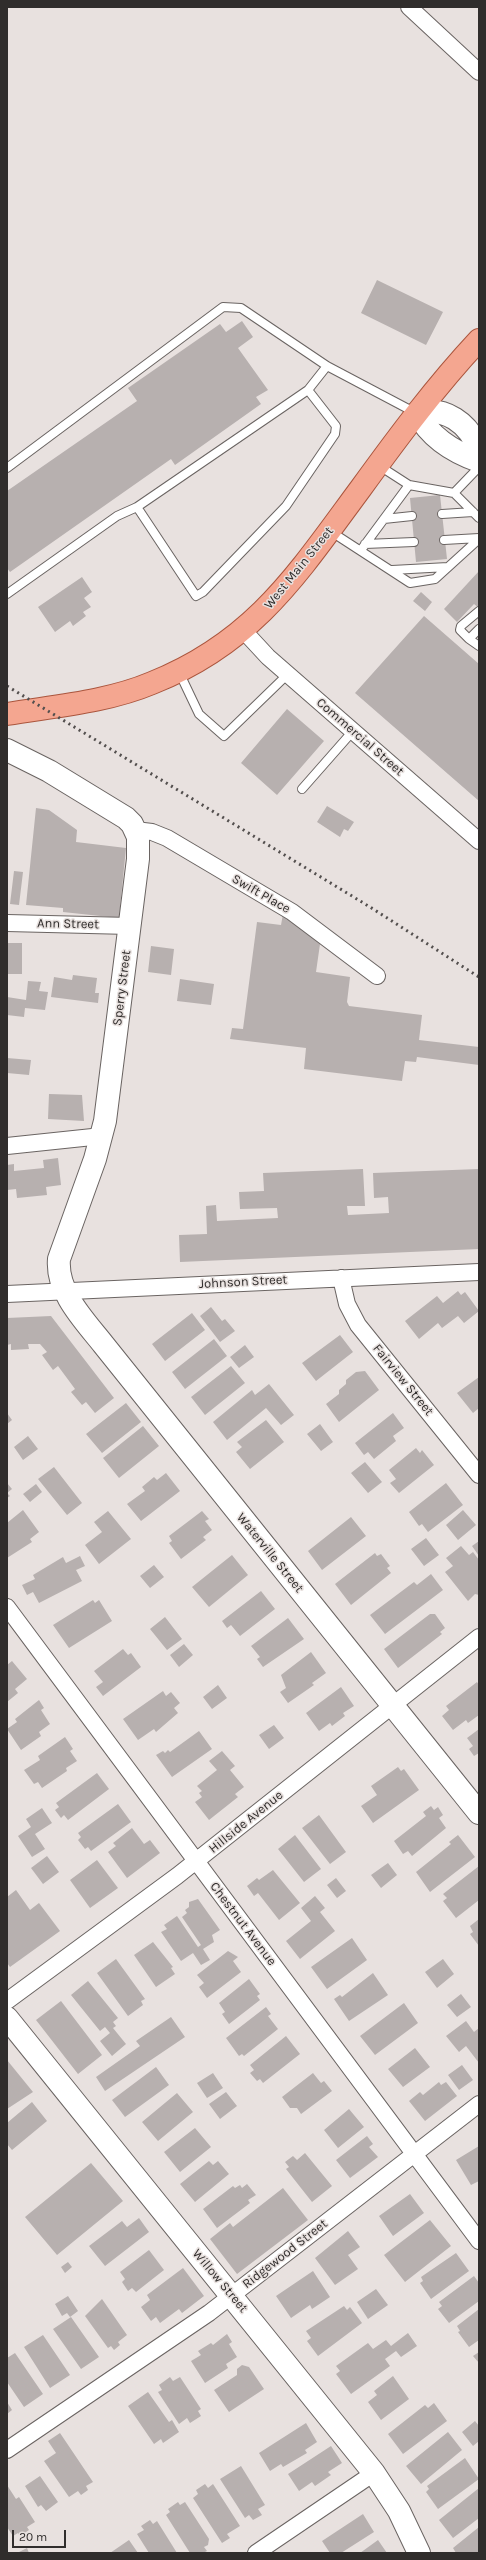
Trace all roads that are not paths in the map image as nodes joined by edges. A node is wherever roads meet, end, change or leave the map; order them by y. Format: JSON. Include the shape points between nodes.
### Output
{"nodes":[{"id":1,"x":409,"y":7,"type":"edge"},
{"id":2,"x":479,"y":72,"type":"edge"},
{"id":3,"x":479,"y":340,"type":"edge"},
{"id":4,"x":327,"y":366,"type":"junction"},
{"id":5,"x":308,"y":390,"type":"junction"},
{"id":6,"x":417,"y":413,"type":"junction"},
{"id":7,"x":479,"y":450,"type":"edge"},
{"id":8,"x":479,"y":461,"type":"edge"},
{"id":9,"x":378,"y":465,"type":"junction"},
{"id":10,"x":479,"y":467,"type":"edge"},
{"id":11,"x":7,"y":468,"type":"edge"},
{"id":12,"x":409,"y":485,"type":"junction"},
{"id":13,"x":454,"y":493,"type":"junction"},
{"id":14,"x":137,"y":507,"type":"junction"},
{"id":15,"x":442,"y":514,"type":"dead end"},
{"id":16,"x":476,"y":515,"type":"edge"},
{"id":17,"x":412,"y":516,"type":"dead end"},
{"id":18,"x":384,"y":519,"type":"junction"},
{"id":19,"x":330,"y":530,"type":"junction"},
{"id":20,"x":479,"y":538,"type":"edge"},
{"id":21,"x":444,"y":540,"type":"dead end"},
{"id":22,"x":414,"y":542,"type":"dead end"},
{"id":23,"x":363,"y":547,"type":"junction"},
{"id":24,"x":448,"y":567,"type":"junction"},
{"id":25,"x":392,"y":570,"type":"junction"},
{"id":26,"x":7,"y":594,"type":"edge"},
{"id":27,"x":479,"y":611,"type":"edge"},
{"id":28,"x":479,"y":629,"type":"edge"},
{"id":29,"x":243,"y":630,"type":"junction"},
{"id":30,"x":469,"y":639,"type":"junction"},
{"id":31,"x":479,"y":646,"type":"edge"},
{"id":32,"x":179,"y":671,"type":"junction"},
{"id":33,"x":288,"y":674,"type":"junction"},
{"id":34,"x":7,"y":714,"type":"edge"},
{"id":35,"x":353,"y":731,"type":"junction"},
{"id":36,"x":7,"y":750,"type":"edge"},
{"id":37,"x":302,"y":789,"type":"dead end"},
{"id":38,"x":135,"y":830,"type":"junction"},
{"id":39,"x":479,"y":841,"type":"edge"},
{"id":40,"x":7,"y":923,"type":"edge"},
{"id":41,"x":130,"y":926,"type":"junction"},
{"id":42,"x":377,"y":976,"type":"dead end"},
{"id":43,"x":102,"y":1136,"type":"junction"},
{"id":44,"x":7,"y":1146,"type":"edge"},
{"id":45,"x":479,"y":1272,"type":"edge"},
{"id":46,"x":341,"y":1278,"type":"junction"},
{"id":47,"x":65,"y":1291,"type":"junction"},
{"id":48,"x":7,"y":1294,"type":"edge"},
{"id":49,"x":479,"y":1475,"type":"edge"},
{"id":50,"x":7,"y":1607,"type":"edge"},
{"id":51,"x":479,"y":1637,"type":"edge"},
{"id":52,"x":393,"y":1705,"type":"junction"},
{"id":53,"x":479,"y":1813,"type":"edge"},
{"id":54,"x":196,"y":1862,"type":"junction"},
{"id":55,"x":7,"y":2001,"type":"edge"},
{"id":56,"x":7,"y":2018,"type":"edge"},
{"id":57,"x":479,"y":2104,"type":"edge"},
{"id":58,"x":415,"y":2154,"type":"junction"},
{"id":59,"x":479,"y":2241,"type":"edge"},
{"id":60,"x":232,"y":2295,"type":"junction"},
{"id":61,"x":7,"y":2450,"type":"edge"},
{"id":62,"x":374,"y":2473,"type":"junction"},
{"id":63,"x":256,"y":2553,"type":"edge"},
{"id":64,"x":419,"y":2553,"type":"edge"}],
"edges":[{"from":1,"to":2,"type":"street"},
{"from":3,"to":6,"type":"main road","name":"West Main Street"},
{"from":4,"to":5,"type":"lane"},
{"from":4,"to":6,"type":"lane"},
{"from":4,"to":11,"type":"lane","via":[[241,308],[223,307]]},
{"from":5,"to":14,"type":"lane"},
{"from":5,"to":14,"type":"lane","via":[[336,426],[335,434],[286,506],[203,592],[196,596]]},
{"from":6,"to":7,"type":"street","via":[[436,410],[454,419],[472,434]]},
{"from":6,"to":8,"type":"street","via":[[428,431],[459,453]]},
{"from":6,"to":9,"type":"main road","name":"West Main Street"},
{"from":9,"to":12,"type":"lane"},
{"from":9,"to":19,"type":"main road","name":"West Main Street"},
{"from":10,"to":13,"type":"lane"},
{"from":12,"to":13,"type":"lane"},
{"from":12,"to":18,"type":"lane"},
{"from":13,"to":16,"type":"lane"},
{"from":14,"to":26,"type":"lane","via":[[117,516]]},
{"from":15,"to":16,"type":"lane"},
{"from":17,"to":18,"type":"lane"},
{"from":18,"to":23,"type":"lane"},
{"from":19,"to":23,"type":"lane"},
{"from":19,"to":29,"type":"main road","name":"West Main Street","via":[[273,602]]},
{"from":20,"to":21,"type":"lane"},
{"from":20,"to":24,"type":"lane"},
{"from":22,"to":23,"type":"lane"},
{"from":23,"to":25,"type":"lane"},
{"from":24,"to":25,"type":"lane"},
{"from":24,"to":25,"type":"lane","via":[[435,579],[410,582]]},
{"from":27,"to":30,"type":"lane","via":[[461,626],[460,630]]},
{"from":28,"to":30,"type":"lane"},
{"from":29,"to":32,"type":"main road","name":"West Main Street"},
{"from":29,"to":33,"type":"street","name":"Commercial Street","via":[[253,643]]},
{"from":30,"to":31,"type":"lane"},
{"from":32,"to":33,"type":"lane","via":[[200,714],[224,736]]},
{"from":32,"to":34,"type":"main road","name":"West Main Street","via":[[120,694]]},
{"from":33,"to":35,"type":"street","name":"Commercial Street"},
{"from":35,"to":37,"type":"lane"},
{"from":35,"to":39,"type":"street","name":"Commercial Street"},
{"from":36,"to":38,"type":"street","via":[[49,771],[117,812]]},
{"from":38,"to":41,"type":"street","name":"Sperry Street","via":[[139,846]]},
{"from":38,"to":42,"type":"street","name":"Swift Place","via":[[152,832],[167,838],[292,912]]},
{"from":40,"to":41,"type":"street","name":"Ann Street"},
{"from":41,"to":43,"type":"street","name":"Sperry Street"},
{"from":43,"to":44,"type":"street"},
{"from":43,"to":47,"type":"street","name":"Sperry Street","via":[[59,1258],[60,1277]]},
{"from":45,"to":46,"type":"street","name":"Johnson Street"},
{"from":46,"to":47,"type":"street","name":"Johnson Street"},
{"from":46,"to":49,"type":"street","name":"Fairview Street","via":[[347,1304],[358,1325]]},
{"from":47,"to":48,"type":"street","name":"Johnson Street"},
{"from":47,"to":52,"type":"street","name":"Waterville Street","via":[[103,1344]]},
{"from":50,"to":54,"type":"street","name":"Chestnut Avenue"},
{"from":51,"to":52,"type":"street","name":"Hillside Avenue"},
{"from":52,"to":53,"type":"street","name":"Waterville Street"},
{"from":52,"to":54,"type":"street","name":"Hillside Avenue"},
{"from":54,"to":55,"type":"street","name":"Hillside Avenue"},
{"from":54,"to":58,"type":"street","name":"Chestnut Avenue"},
{"from":56,"to":60,"type":"street","name":"Willow Street"},
{"from":57,"to":58,"type":"street","name":"Ridgewood Street"},
{"from":58,"to":59,"type":"street","name":"Chestnut Avenue"},
{"from":58,"to":60,"type":"street","name":"Ridgewood Street"},
{"from":60,"to":61,"type":"street","name":"Ridgewood Street","via":[[188,2328]]},
{"from":60,"to":62,"type":"street","name":"Willow Street"},
{"from":62,"to":63,"type":"street"},
{"from":62,"to":64,"type":"street","name":"Willow Street","via":[[399,2511]]}]}
